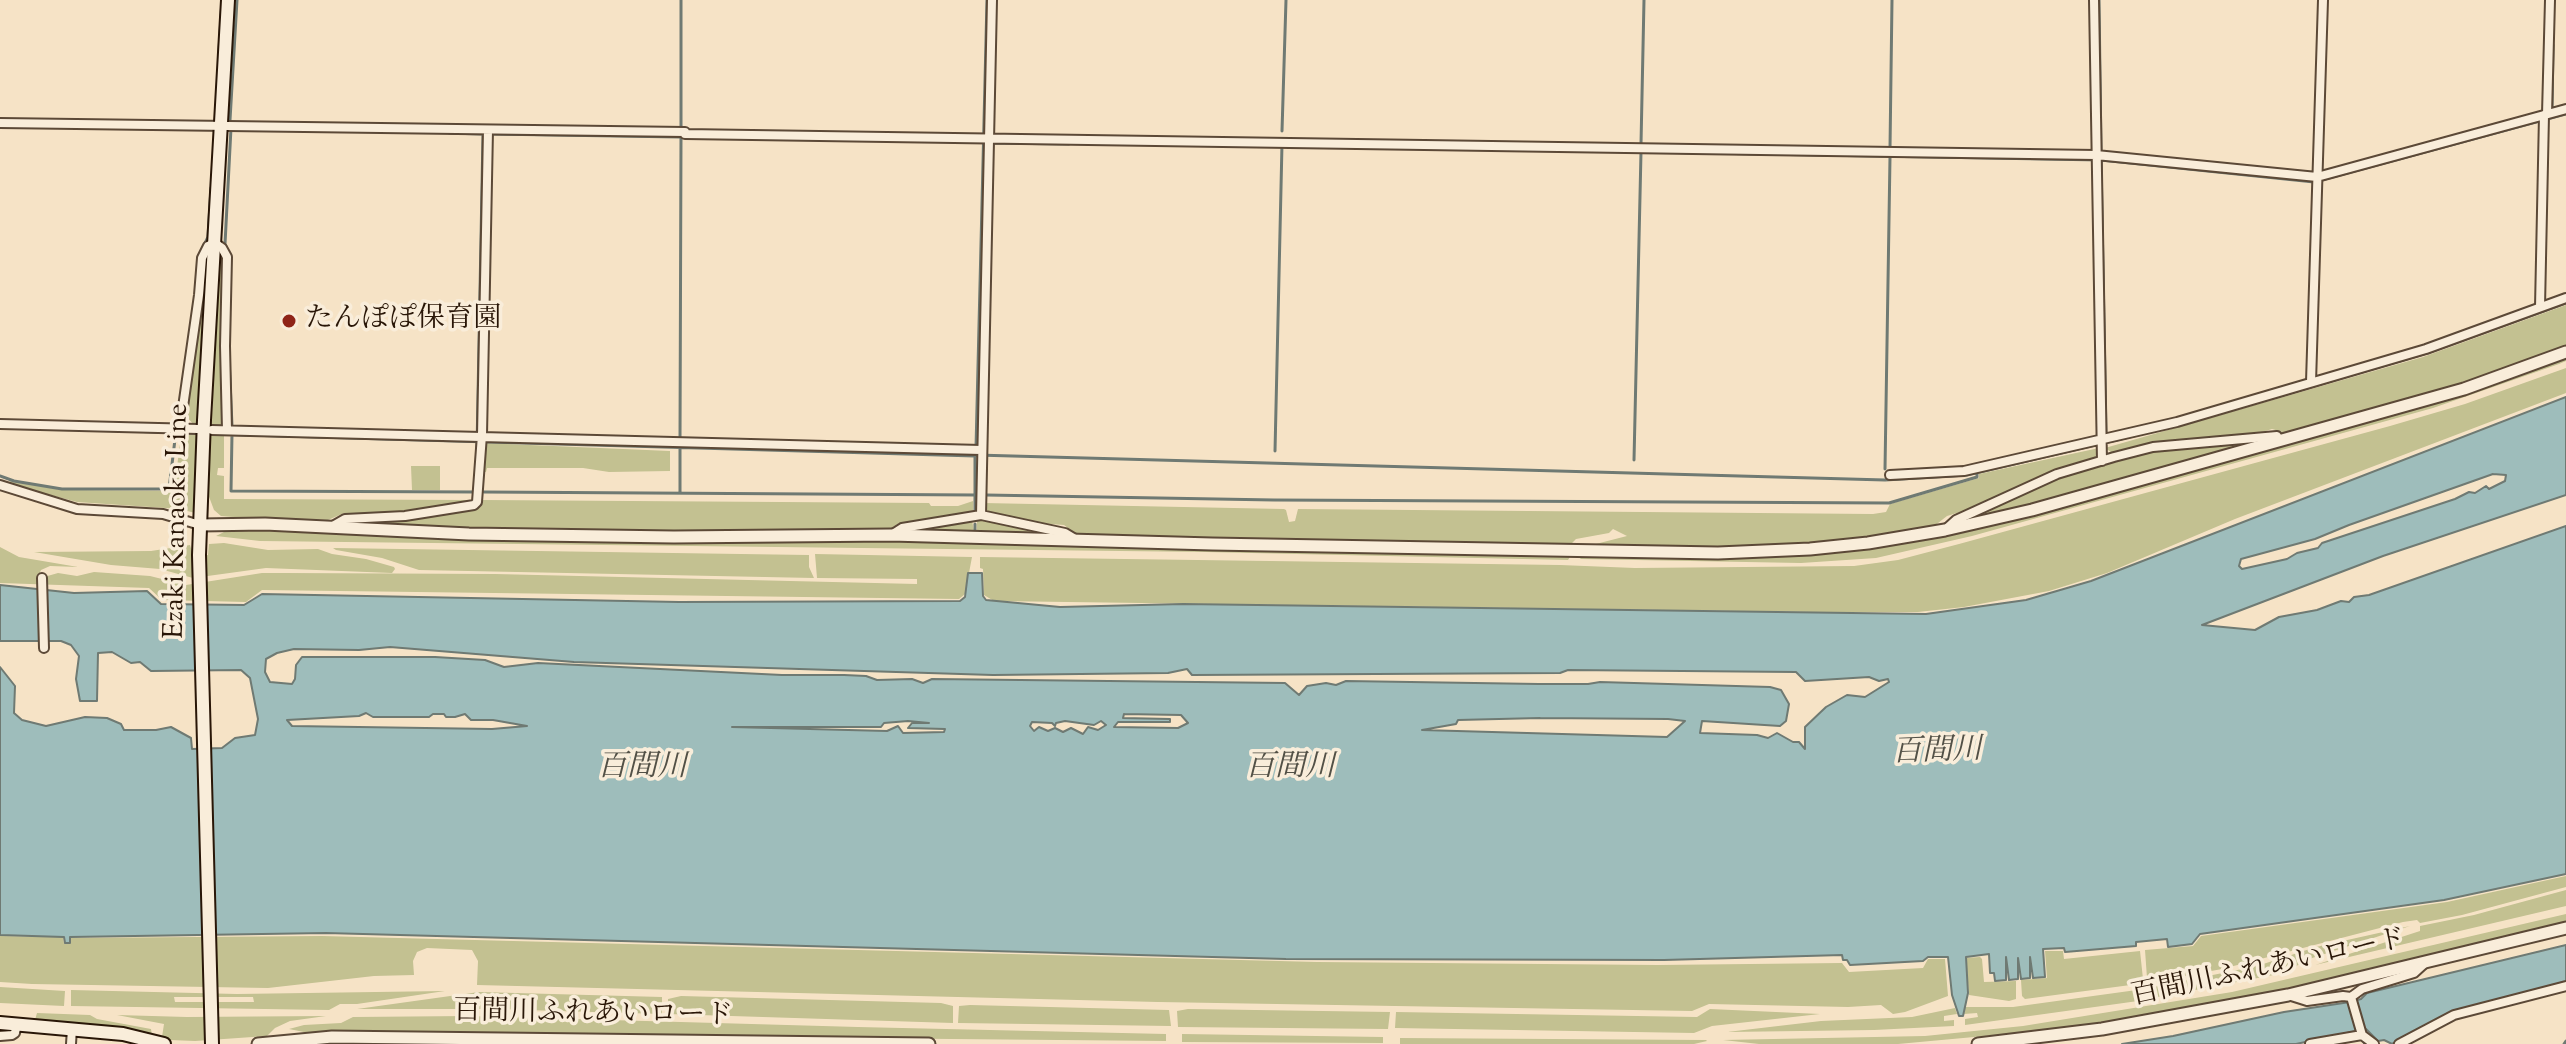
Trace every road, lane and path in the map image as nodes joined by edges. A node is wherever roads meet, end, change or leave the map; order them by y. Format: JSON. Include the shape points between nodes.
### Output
{"nodes":[{"id":1,"x":228,"y":0,"type":"edge"},
{"id":2,"x":992,"y":0,"type":"edge"},
{"id":3,"x":2094,"y":0,"type":"edge"},
{"id":4,"x":2323,"y":0,"type":"edge"},
{"id":5,"x":2550,"y":0,"type":"edge"},
{"id":6,"x":2566,"y":109,"type":"edge"},
{"id":7,"x":2547,"y":116,"type":"junction"},
{"id":8,"x":0,"y":123,"type":"edge"},
{"id":9,"x":221,"y":125,"type":"junction"},
{"id":10,"x":488,"y":130,"type":"junction"},
{"id":11,"x":985,"y":138,"type":"junction"},
{"id":12,"x":2098,"y":157,"type":"junction"},
{"id":13,"x":2317,"y":180,"type":"junction"},
{"id":14,"x":215,"y":243,"type":"junction"},
{"id":15,"x":2566,"y":298,"type":"edge"},
{"id":16,"x":2540,"y":307,"type":"junction"},
{"id":17,"x":2566,"y":352,"type":"edge"},
{"id":18,"x":2311,"y":382,"type":"junction"},
{"id":19,"x":0,"y":424,"type":"edge"},
{"id":20,"x":180,"y":428,"type":"junction"},
{"id":21,"x":198,"y":429,"type":"dead end"},
{"id":22,"x":212,"y":430,"type":"dead end"},
{"id":23,"x":227,"y":430,"type":"junction"},
{"id":24,"x":479,"y":439,"type":"junction"},
{"id":25,"x":2279,"y":441,"type":"junction"},
{"id":26,"x":2103,"y":442,"type":"junction"},
{"id":27,"x":978,"y":452,"type":"junction"},
{"id":28,"x":2102,"y":461,"type":"junction"},
{"id":29,"x":1890,"y":475,"type":"dead end"},
{"id":30,"x":0,"y":485,"type":"edge"},
{"id":31,"x":981,"y":515,"type":"junction"},
{"id":32,"x":200,"y":525,"type":"junction"},
{"id":33,"x":331,"y":527,"type":"junction"},
{"id":34,"x":1945,"y":530,"type":"junction"},
{"id":35,"x":891,"y":535,"type":"junction"},
{"id":36,"x":1076,"y":539,"type":"junction"},
{"id":37,"x":42,"y":578,"type":"dead end"},
{"id":38,"x":44,"y":648,"type":"dead end"},
{"id":39,"x":2566,"y":928,"type":"edge"},
{"id":40,"x":2425,"y":963,"type":"junction"},
{"id":41,"x":2566,"y":986,"type":"edge"},
{"id":42,"x":2288,"y":995,"type":"junction"},
{"id":43,"x":2352,"y":999,"type":"junction"},
{"id":44,"x":0,"y":1023,"type":"edge"},
{"id":45,"x":17,"y":1024,"type":"junction"},
{"id":46,"x":72,"y":1029,"type":"junction"},
{"id":47,"x":2362,"y":1033,"type":"junction"},
{"id":48,"x":0,"y":1036,"type":"edge"},
{"id":49,"x":71,"y":1044,"type":"edge"},
{"id":50,"x":164,"y":1044,"type":"edge"},
{"id":51,"x":212,"y":1044,"type":"edge"},
{"id":52,"x":258,"y":1044,"type":"edge"},
{"id":53,"x":929,"y":1044,"type":"edge"},
{"id":54,"x":1978,"y":1044,"type":"edge"},
{"id":55,"x":2310,"y":1044,"type":"edge"},
{"id":56,"x":2374,"y":1044,"type":"edge"},
{"id":57,"x":2399,"y":1044,"type":"edge"}],
"edges":[{"from":1,"to":9,"type":"main road","name":"Ezaki Kanaoka Line"},
{"from":2,"to":11,"type":"street"},
{"from":3,"to":12,"type":"street"},
{"from":4,"to":13,"type":"street"},
{"from":5,"to":7,"type":"street"},
{"from":6,"to":7,"type":"street"},
{"from":7,"to":13,"type":"street"},
{"from":7,"to":16,"type":"street"},
{"from":8,"to":9,"type":"street"},
{"from":9,"to":10,"type":"street"},
{"from":9,"to":14,"type":"main road","name":"Ezaki Kanaoka Line"},
{"from":10,"to":11,"type":"street"},
{"from":10,"to":24,"type":"street"},
{"from":11,"to":12,"type":"street"},
{"from":11,"to":27,"type":"street"},
{"from":12,"to":13,"type":"street"},
{"from":12,"to":26,"type":"street"},
{"from":13,"to":18,"type":"street"},
{"from":14,"to":20,"type":"street","via":[[202,258]]},
{"from":14,"to":23,"type":"street","via":[[227,257]]},
{"from":14,"to":32,"type":"main road","name":"Ezaki Kanaoka Line"},
{"from":15,"to":16,"type":"street"},
{"from":16,"to":18,"type":"street","via":[[2426,349]]},
{"from":17,"to":25,"type":"street","via":[[2464,389]]},
{"from":18,"to":26,"type":"street"},
{"from":19,"to":20,"type":"street"},
{"from":20,"to":21,"type":"street"},
{"from":22,"to":23,"type":"street"},
{"from":23,"to":24,"type":"street"},
{"from":24,"to":27,"type":"street"},
{"from":24,"to":33,"type":"street","via":[[480,492],[474,505],[345,519]]},
{"from":25,"to":28,"type":"street","via":[[2277,436],[2153,447]]},
{"from":25,"to":34,"type":"street"},
{"from":26,"to":28,"type":"street"},
{"from":26,"to":29,"type":"street","via":[[1964,471]]},
{"from":27,"to":31,"type":"street"},
{"from":28,"to":34,"type":"street","via":[[2057,474],[1956,520]]},
{"from":30,"to":32,"type":"street","via":[[77,509],[163,514]]},
{"from":31,"to":35,"type":"street","via":[[902,528]]},
{"from":31,"to":36,"type":"street"},
{"from":32,"to":33,"type":"street"},
{"from":32,"to":51,"type":"main road","name":"Ezaki Kanaoka Line"},
{"from":33,"to":35,"type":"street","via":[[548,536]]},
{"from":34,"to":36,"type":"street","via":[[1824,548],[1718,553]]},
{"from":35,"to":36,"type":"street"},
{"from":37,"to":38,"type":"street"},
{"from":39,"to":40,"type":"street","name":"百間川ふれあいロード"},
{"from":40,"to":42,"type":"street","name":"百間川ふれあいロード"},
{"from":40,"to":43,"type":"street","via":[[2414,973],[2362,989]]},
{"from":41,"to":57,"type":"street","via":[[2454,1015]]},
{"from":42,"to":43,"type":"street","via":[[2307,1001]]},
{"from":42,"to":54,"type":"street","name":"百間川ふれあいロード"},
{"from":43,"to":47,"type":"street"},
{"from":44,"to":45,"type":"main road"},
{"from":45,"to":46,"type":"main road"},
{"from":45,"to":48,"type":"street","via":[[12,1035]]},
{"from":46,"to":49,"type":"street"},
{"from":46,"to":50,"type":"main road"},
{"from":47,"to":55,"type":"street"},
{"from":47,"to":56,"type":"street"},
{"from":52,"to":53,"type":"street","name":"百間川ふれあいロード","via":[[332,1037]]}]}
